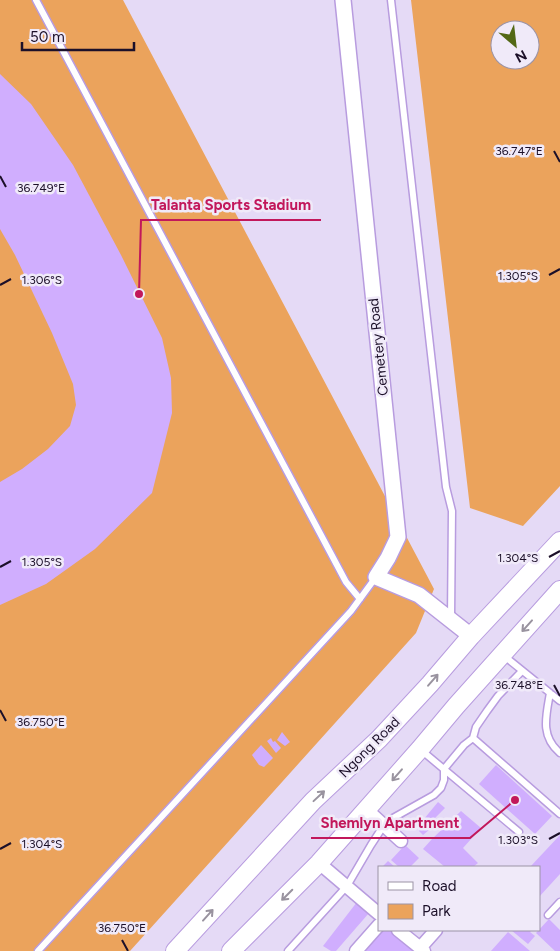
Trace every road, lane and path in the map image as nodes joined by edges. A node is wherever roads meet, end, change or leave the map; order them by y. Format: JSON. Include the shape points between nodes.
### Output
{"nodes":[{"id":1,"x":36,"y":0,"type":"edge"},
{"id":2,"x":343,"y":0,"type":"edge"},
{"id":3,"x":391,"y":0,"type":"edge"},
{"id":4,"x":560,"y":541,"type":"edge"},
{"id":5,"x":376,"y":577,"type":"junction"},
{"id":6,"x":560,"y":590,"type":"edge"},
{"id":7,"x":360,"y":599,"type":"junction"},
{"id":8,"x":451,"y":619,"type":"junction"},
{"id":9,"x":470,"y":636,"type":"junction"},
{"id":10,"x":502,"y":654,"type":"junction"},
{"id":11,"x":522,"y":671,"type":"junction"},
{"id":12,"x":550,"y":694,"type":"junction"},
{"id":13,"x":560,"y":701,"type":"edge"},
{"id":14,"x":473,"y":738,"type":"junction"},
{"id":15,"x":420,"y":749,"type":"junction"},
{"id":16,"x":560,"y":753,"type":"edge"},
{"id":17,"x":444,"y":769,"type":"junction"},
{"id":18,"x":366,"y":810,"type":"junction"},
{"id":19,"x":560,"y":814,"type":"edge"},
{"id":20,"x":384,"y":826,"type":"junction"},
{"id":21,"x":519,"y":832,"type":"dead end"},
{"id":22,"x":401,"y":841,"type":"dead end"},
{"id":23,"x":319,"y":863,"type":"junction"},
{"id":24,"x":347,"y":886,"type":"junction"},
{"id":25,"x":560,"y":902,"type":"edge"},
{"id":26,"x":378,"y":913,"type":"edge"},
{"id":27,"x":548,"y":915,"type":"dead end"},
{"id":28,"x":378,"y":926,"type":"edge"},
{"id":29,"x":399,"y":931,"type":"edge"},
{"id":30,"x":435,"y":931,"type":"edge"},
{"id":31,"x":180,"y":949,"type":"edge"},
{"id":32,"x":422,"y":949,"type":"edge"},
{"id":33,"x":231,"y":950,"type":"edge"},
{"id":34,"x":38,"y":951,"type":"edge"},
{"id":35,"x":288,"y":951,"type":"edge"},
{"id":36,"x":356,"y":951,"type":"edge"}],
"edges":[{"from":1,"to":7,"type":"lane","via":[[346,582]]},
{"from":2,"to":5,"type":"street","name":"Cemetery Road","via":[[398,538]]},
{"from":3,"to":8,"type":"lane","via":[[446,487],[452,512]]},
{"from":4,"to":9,"type":"main road","name":"Ngong Road"},
{"from":5,"to":7,"type":"lane"},
{"from":5,"to":8,"type":"street","via":[[419,595]]},
{"from":6,"to":10,"type":"main road","one_way":true},
{"from":7,"to":34,"type":"lane"},
{"from":8,"to":9,"type":"street"},
{"from":31,"to":9,"type":"main road","name":"Ngong Road","one_way":true,"via":[[313,801],[379,739],[430,684]]},
{"from":10,"to":11,"type":"lane"},
{"from":10,"to":15,"type":"main road"},
{"from":11,"to":12,"type":"lane"},
{"from":11,"to":14,"type":"lane","via":[[487,711]]},
{"from":12,"to":13,"type":"lane"},
{"from":12,"to":16,"type":"lane","via":[[546,732]]},
{"from":14,"to":17,"type":"lane"},
{"from":14,"to":19,"type":"lane"},
{"from":15,"to":17,"type":"lane"},
{"from":15,"to":18,"type":"main road","one_way":true},
{"from":17,"to":20,"type":"lane","via":[[441,788],[434,795]]},
{"from":17,"to":21,"type":"lane"},
{"from":18,"to":20,"type":"street"},
{"from":18,"to":23,"type":"main road"},
{"from":20,"to":22,"type":"street"},
{"from":20,"to":24,"type":"lane"},
{"from":23,"to":24,"type":"street"},
{"from":23,"to":33,"type":"main road","one_way":true},
{"from":24,"to":26,"type":"street"},
{"from":24,"to":35,"type":"lane"},
{"from":25,"to":27,"type":"lane"},
{"from":28,"to":36,"type":"street"},
{"from":29,"to":32,"type":"street"},
{"from":30,"to":32,"type":"street"}]}
